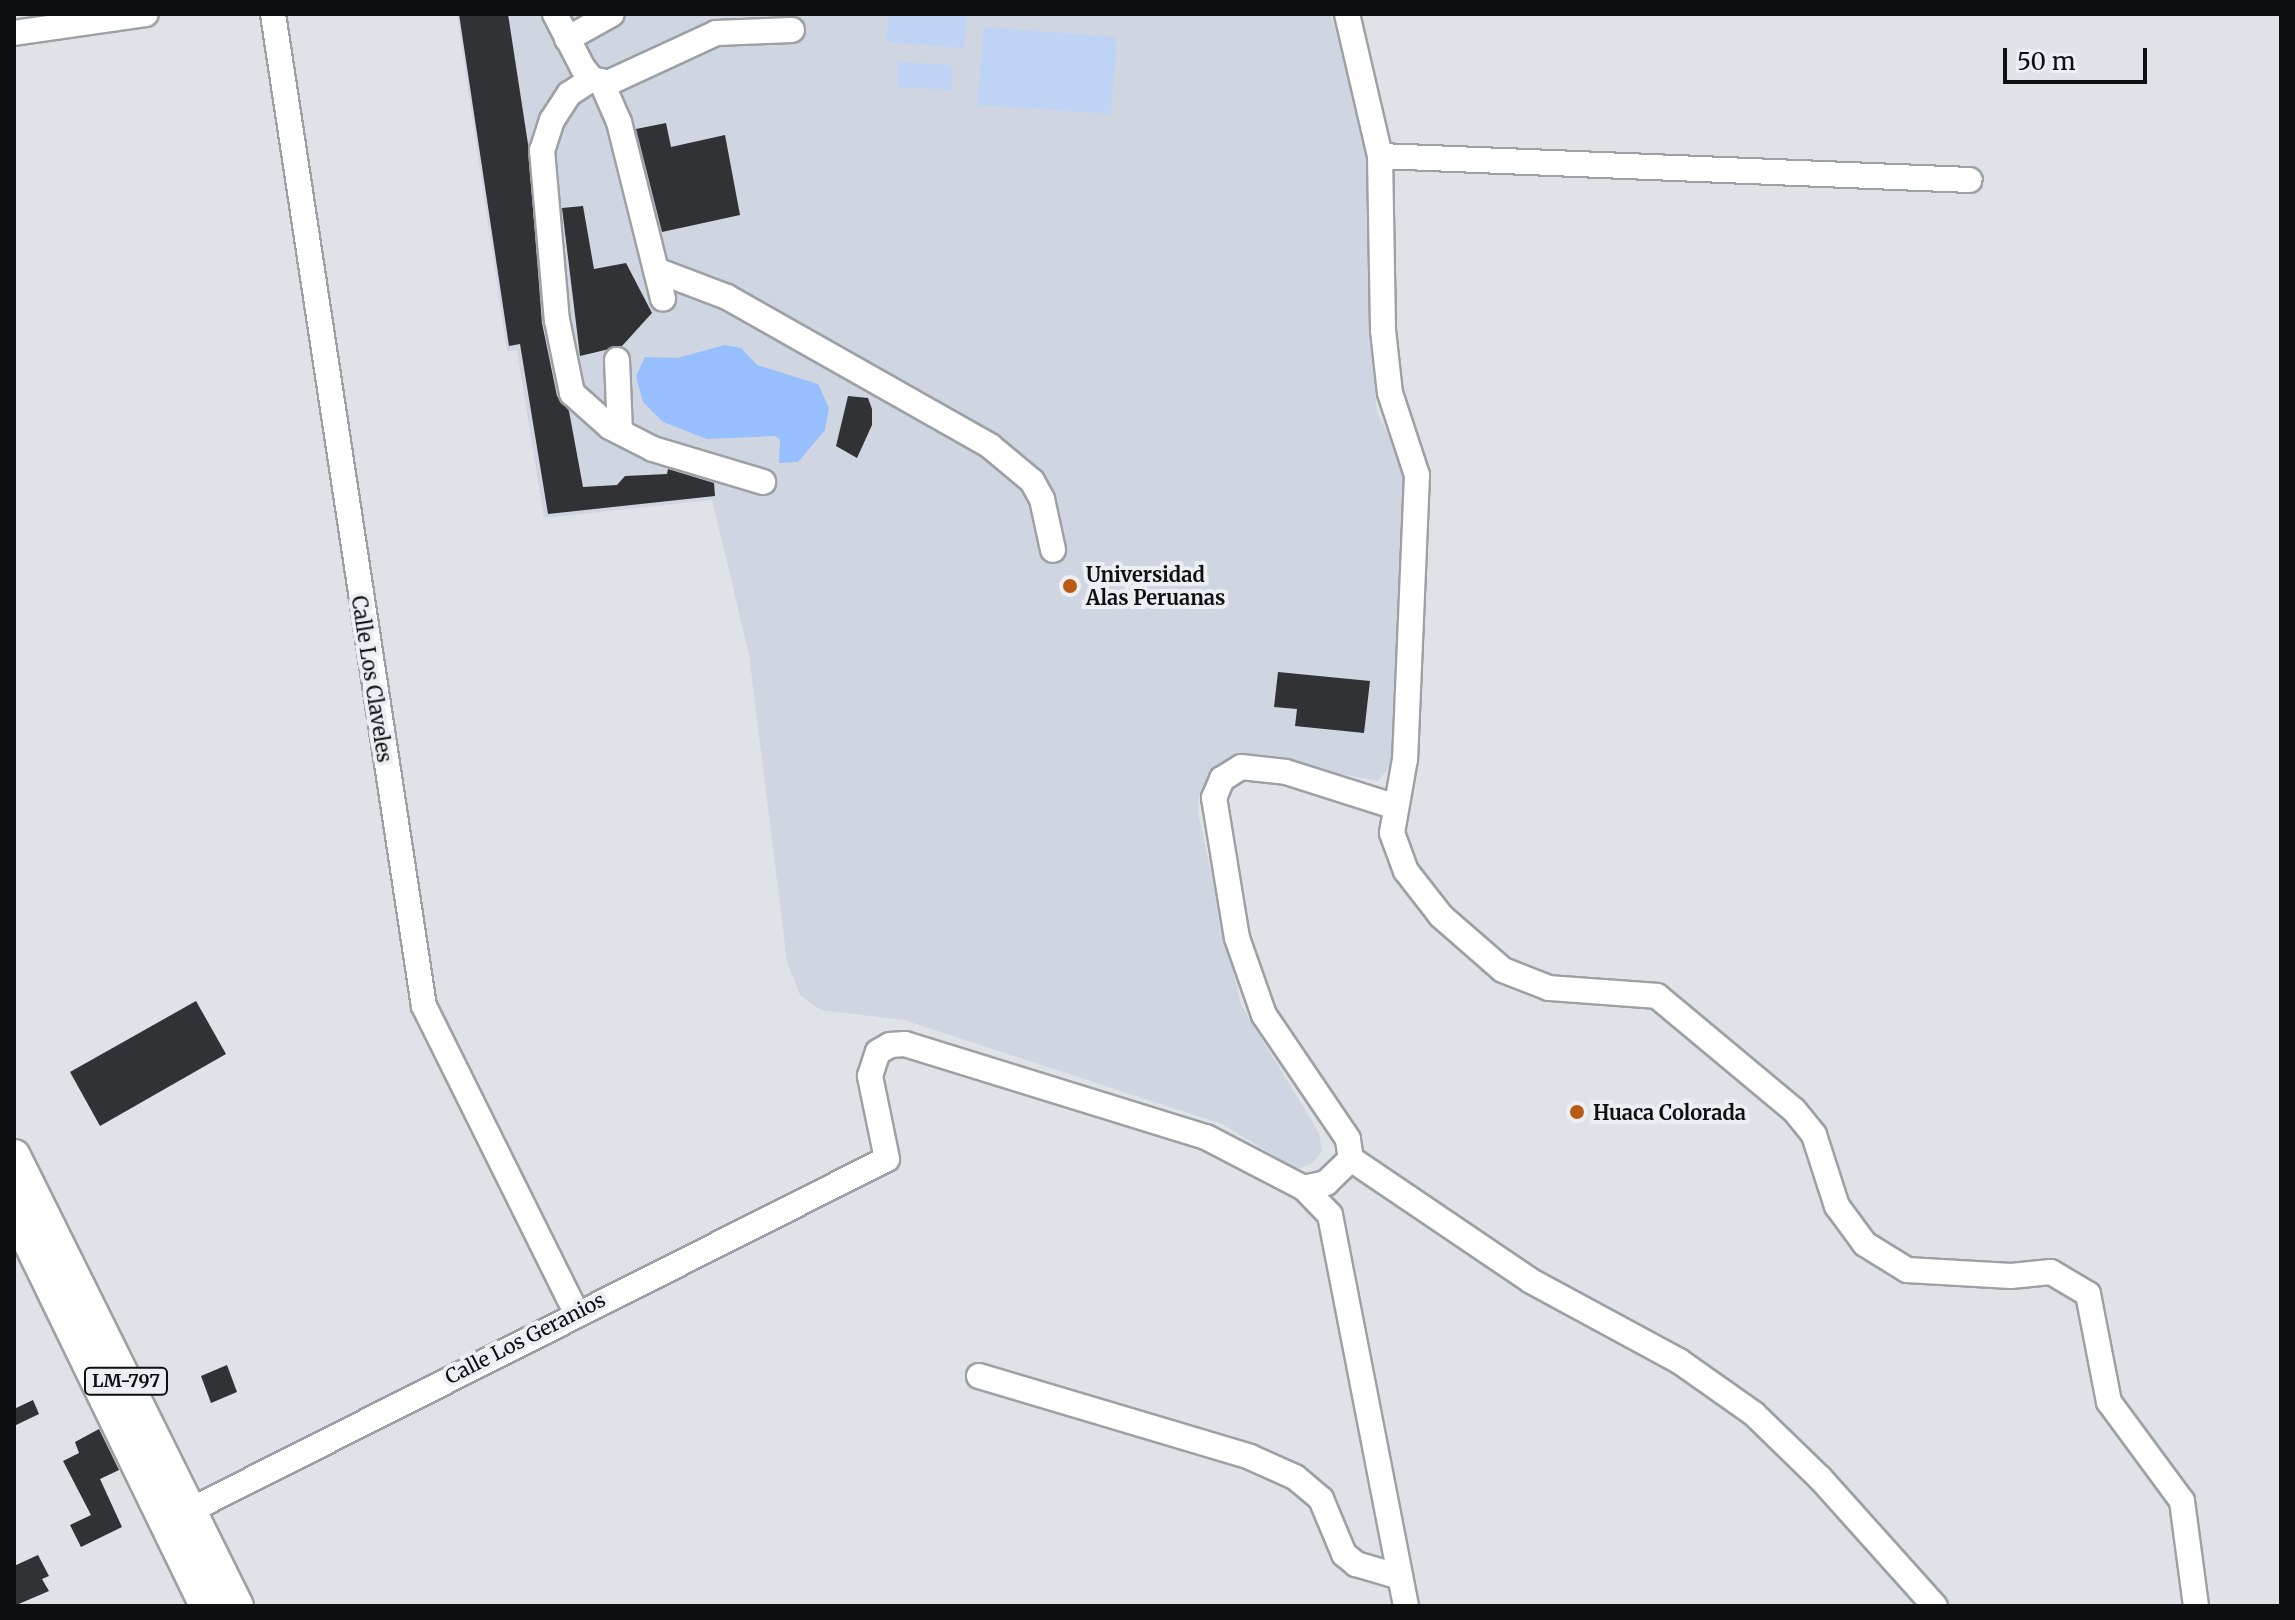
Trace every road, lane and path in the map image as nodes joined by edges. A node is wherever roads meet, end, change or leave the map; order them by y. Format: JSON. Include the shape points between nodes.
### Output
{"nodes":[{"id":1,"x":146,"y":14,"type":"edge"},
{"id":2,"x":273,"y":14,"type":"edge"},
{"id":3,"x":555,"y":14,"type":"edge"},
{"id":4,"x":612,"y":14,"type":"edge"},
{"id":5,"x":1347,"y":14,"type":"edge"},
{"id":6,"x":792,"y":30,"type":"dead end"},
{"id":7,"x":14,"y":33,"type":"edge"},
{"id":8,"x":567,"y":39,"type":"junction"},
{"id":9,"x":597,"y":80,"type":"junction"},
{"id":10,"x":1380,"y":156,"type":"junction"},
{"id":11,"x":1970,"y":180,"type":"dead end"},
{"id":12,"x":656,"y":270,"type":"junction"},
{"id":13,"x":663,"y":299,"type":"dead end"},
{"id":14,"x":617,"y":360,"type":"dead end"},
{"id":15,"x":620,"y":432,"type":"junction"},
{"id":16,"x":763,"y":482,"type":"dead end"},
{"id":17,"x":1053,"y":550,"type":"dead end"},
{"id":18,"x":1393,"y":806,"type":"junction"},
{"id":19,"x":14,"y":1156,"type":"edge"},
{"id":20,"x":1351,"y":1159,"type":"junction"},
{"id":21,"x":1304,"y":1188,"type":"junction"},
{"id":22,"x":21,"y":1204,"type":"edge"},
{"id":23,"x":576,"y":1312,"type":"junction"},
{"id":24,"x":979,"y":1376,"type":"dead end"},
{"id":25,"x":178,"y":1516,"type":"junction"},
{"id":26,"x":1400,"y":1577,"type":"junction"},
{"id":27,"x":206,"y":1606,"type":"edge"},
{"id":28,"x":237,"y":1606,"type":"edge"},
{"id":29,"x":1406,"y":1606,"type":"edge"},
{"id":30,"x":1935,"y":1606,"type":"edge"},
{"id":31,"x":2196,"y":1606,"type":"edge"}],
"edges":[{"from":1,"to":7,"type":"street"},
{"from":2,"to":23,"type":"street","name":"Calle Los Claveles","via":[[424,1006]]},
{"from":3,"to":8,"type":"street"},
{"from":4,"to":8,"type":"street"},
{"from":5,"to":10,"type":"street"},
{"from":6,"to":9,"type":"street","via":[[716,33],[620,79]]},
{"from":8,"to":9,"type":"street"},
{"from":9,"to":12,"type":"street","via":[[619,122]]},
{"from":9,"to":15,"type":"street","via":[[569,94],[552,120],[542,150],[565,370],[582,406]]},
{"from":10,"to":11,"type":"street"},
{"from":10,"to":18,"type":"street","via":[[1383,330],[1390,393],[1417,475],[1405,759]]},
{"from":12,"to":13,"type":"street"},
{"from":12,"to":17,"type":"street","via":[[727,297],[990,446],[1032,481],[1042,499]]},
{"from":14,"to":15,"type":"street"},
{"from":15,"to":16,"type":"street","via":[[653,449]]},
{"from":18,"to":20,"type":"street","via":[[1286,772],[1241,767],[1222,779],[1214,798],[1237,938],[1264,1015],[1348,1139]]},
{"from":18,"to":31,"type":"street","via":[[1392,833],[1406,871],[1441,916],[1503,970],[1549,988],[1657,996],[1794,1110],[1814,1135],[1837,1206],[1865,1244],[1907,1270],[2011,1276],[2051,1272],[2088,1294],[2109,1402],[2182,1501]]},
{"from":19,"to":22,"type":"main road","number":"LM-797"},
{"from":20,"to":21,"type":"street","via":[[1326,1183]]},
{"from":20,"to":30,"type":"street","via":[[1531,1281],[1679,1361],[1754,1414],[1831,1489]]},
{"from":21,"to":23,"type":"street","name":"Calle Los Geranios","via":[[1206,1137],[905,1044],[878,1052],[870,1076],[887,1159]]},
{"from":21,"to":26,"type":"street","via":[[1330,1215]]},
{"from":22,"to":25,"type":"main road","number":"LM-797"},
{"from":23,"to":25,"type":"street","name":"Calle Los Geranios"},
{"from":24,"to":26,"type":"street","via":[[1250,1457],[1295,1477],[1321,1499],[1344,1554],[1356,1564]]},
{"from":25,"to":27,"type":"main road","number":"LM-797"},
{"from":25,"to":28,"type":"main road","number":"LM-797"},
{"from":26,"to":29,"type":"street"}]}
